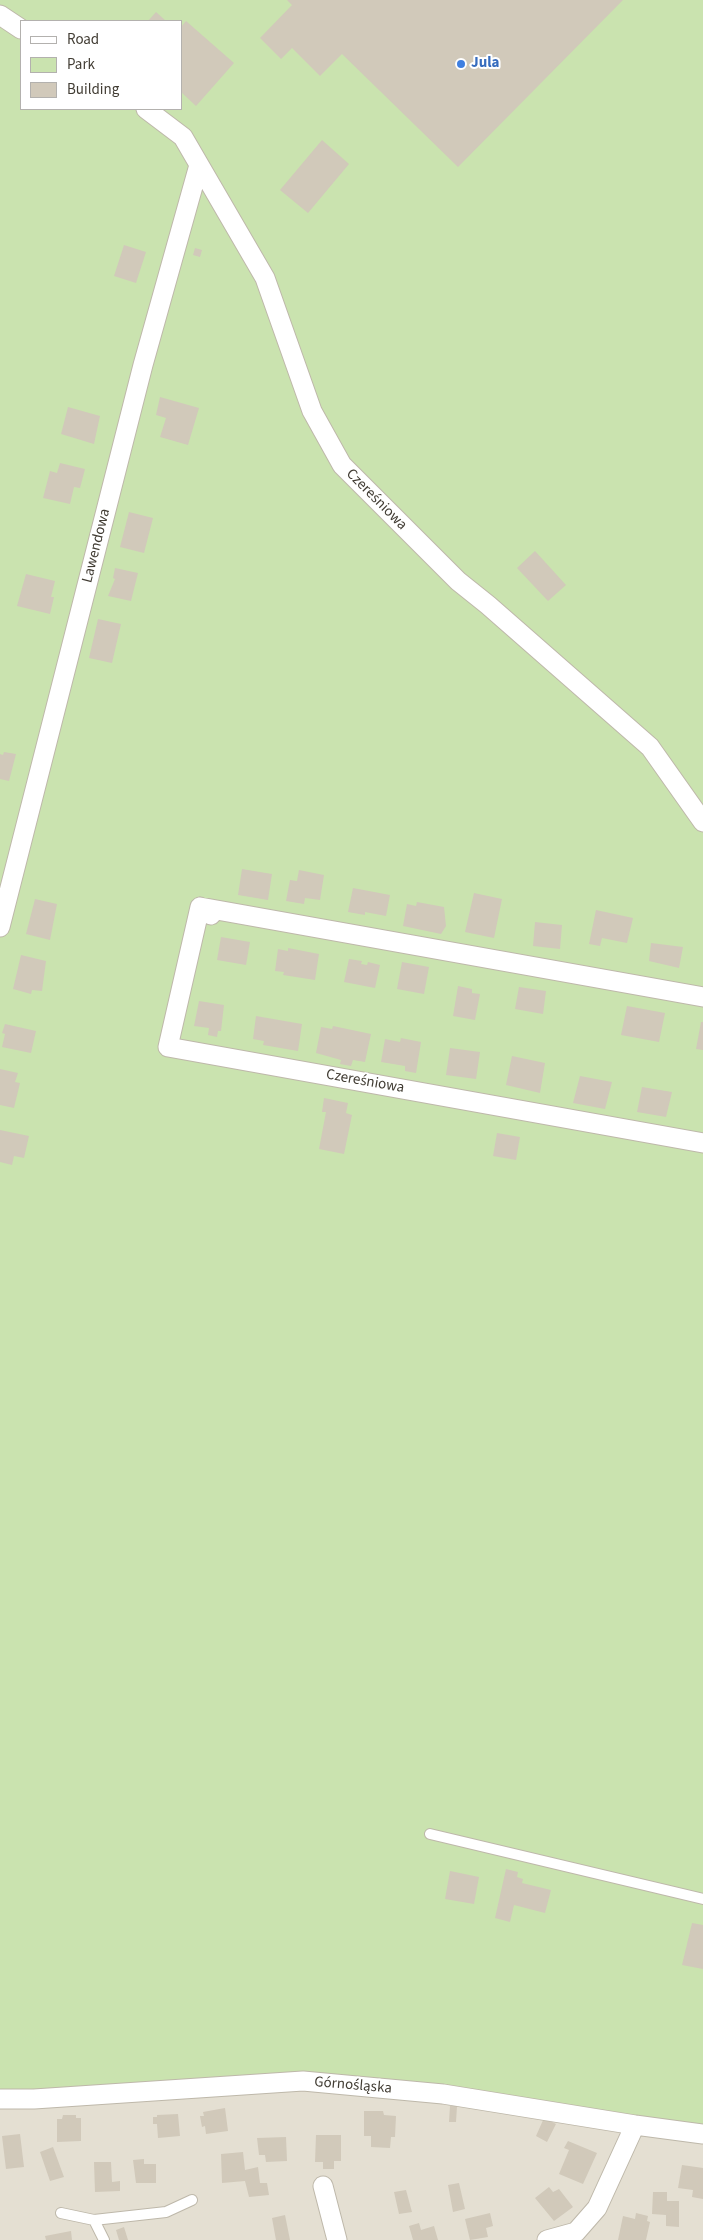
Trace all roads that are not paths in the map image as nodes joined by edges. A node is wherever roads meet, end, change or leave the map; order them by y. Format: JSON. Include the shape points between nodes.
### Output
{"nodes":[{"id":1,"x":0,"y":15,"type":"edge"},
{"id":2,"x":20,"y":28,"type":"edge"},
{"id":3,"x":147,"y":110,"type":"edge"},
{"id":4,"x":199,"y":165,"type":"junction"},
{"id":5,"x":703,"y":822,"type":"edge"},
{"id":6,"x":0,"y":928,"type":"edge"},
{"id":7,"x":703,"y":997,"type":"edge"},
{"id":8,"x":703,"y":1143,"type":"edge"},
{"id":9,"x":430,"y":1834,"type":"dead end"},
{"id":10,"x":703,"y":1899,"type":"edge"},
{"id":11,"x":0,"y":2099,"type":"edge"},
{"id":12,"x":635,"y":2125,"type":"junction"},
{"id":13,"x":703,"y":2134,"type":"edge"},
{"id":14,"x":323,"y":2186,"type":"dead end"},
{"id":15,"x":192,"y":2200,"type":"dead end"},
{"id":16,"x":61,"y":2213,"type":"dead end"},
{"id":17,"x":94,"y":2220,"type":"junction"},
{"id":18,"x":104,"y":2240,"type":"edge"},
{"id":19,"x":337,"y":2240,"type":"edge"},
{"id":20,"x":547,"y":2240,"type":"edge"}],
"edges":[{"from":1,"to":2,"type":"street"},
{"from":3,"to":4,"type":"street","name":"Czereśniowa","via":[[182,137]]},
{"from":4,"to":5,"type":"street","name":"Czereśniowa","via":[[265,278],[312,411],[342,465],[458,582],[650,747]]},
{"from":4,"to":6,"type":"street","name":"Lawendowa","via":[[142,365]]},
{"from":7,"to":8,"type":"street","name":"Czereśniowa","via":[[205,911],[168,1047]]},
{"from":9,"to":10,"type":"lane"},
{"from":11,"to":12,"type":"street","name":"Górnośląska","via":[[303,2081],[443,2094]]},
{"from":12,"to":13,"type":"street","name":"Górnośląska"},
{"from":12,"to":20,"type":"street","via":[[597,2208],[576,2232]]},
{"from":14,"to":19,"type":"street"},
{"from":15,"to":17,"type":"lane","via":[[166,2212]]},
{"from":16,"to":17,"type":"lane"},
{"from":17,"to":18,"type":"lane"}]}
